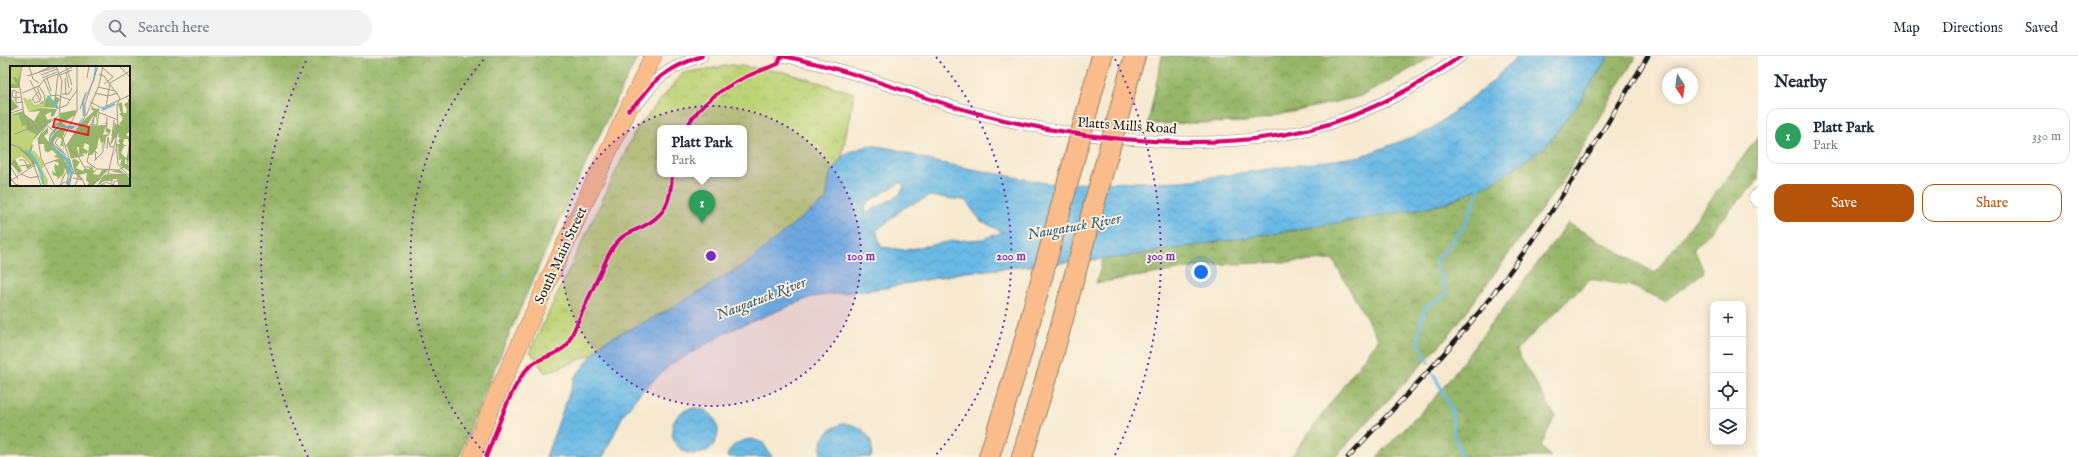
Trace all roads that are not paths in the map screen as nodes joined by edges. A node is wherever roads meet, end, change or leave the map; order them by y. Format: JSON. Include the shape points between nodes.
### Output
{"nodes":[{"id":1,"x":653,"y":56,"type":"edge"},
{"id":2,"x":702,"y":56,"type":"edge"},
{"id":3,"x":782,"y":56,"type":"edge"},
{"id":4,"x":1461,"y":56,"type":"edge"},
{"id":5,"x":1100,"y":64,"type":"edge"},
{"id":6,"x":1132,"y":65,"type":"edge"},
{"id":7,"x":628,"y":110,"type":"junction"},
{"id":8,"x":472,"y":457,"type":"edge"},
{"id":9,"x":989,"y":457,"type":"edge"},
{"id":10,"x":1022,"y":457,"type":"edge"}],
"edges":[{"from":1,"to":7,"type":"main road","name":"South Main Street"},
{"from":2,"to":7,"type":"street","via":[[680,64],[660,77],[640,102]]},
{"from":3,"to":4,"type":"street","name":"Platts Mills Road","via":[[822,63],[960,108],[1009,121],[1093,135],[1188,141],[1259,138],[1329,124],[1400,94]]},
{"from":5,"to":9,"type":"highway","bridge":true,"via":[[1021,354]]},
{"from":6,"to":10,"type":"highway","bridge":true,"via":[[1053,355]]},
{"from":7,"to":8,"type":"main road","name":"South Main Street","via":[[490,410]]}]}
